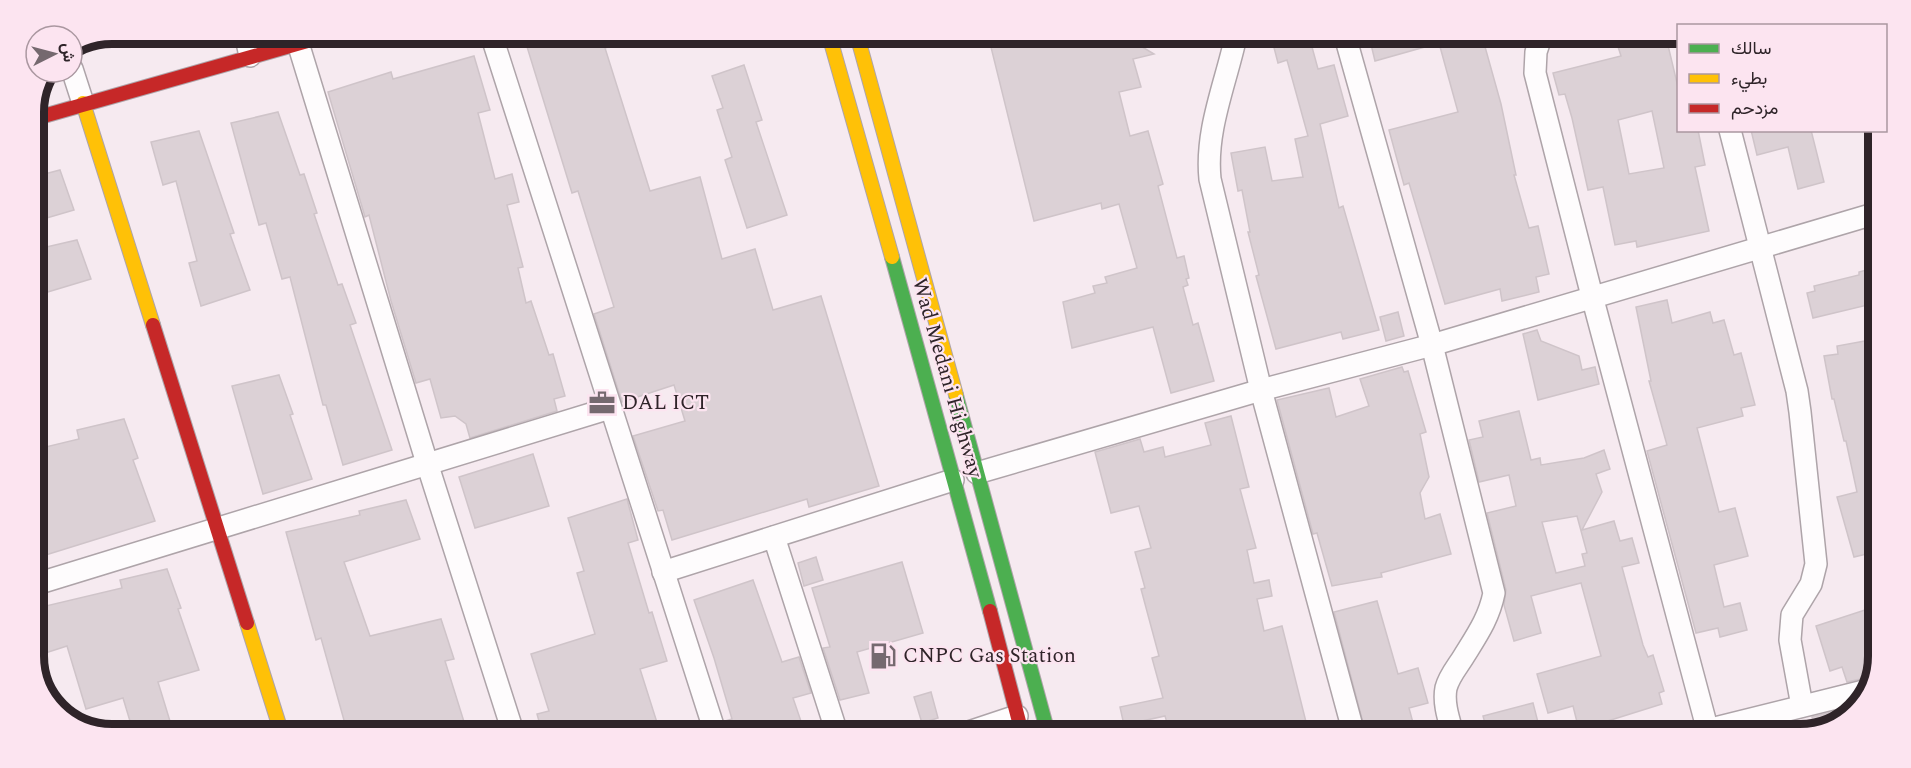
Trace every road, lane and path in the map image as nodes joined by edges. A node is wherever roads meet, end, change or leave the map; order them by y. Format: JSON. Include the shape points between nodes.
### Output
{"nodes":[{"id":1,"x":247,"y":44,"type":"edge"},
{"id":2,"x":294,"y":44,"type":"edge"},
{"id":3,"x":298,"y":44,"type":"edge"},
{"id":4,"x":494,"y":44,"type":"edge"},
{"id":5,"x":832,"y":44,"type":"edge"},
{"id":6,"x":859,"y":44,"type":"edge"},
{"id":7,"x":1234,"y":44,"type":"edge"},
{"id":8,"x":1347,"y":44,"type":"edge"},
{"id":9,"x":1539,"y":44,"type":"edge"},
{"id":10,"x":250,"y":56,"type":"junction"},
{"id":11,"x":77,"y":84,"type":"edge"},
{"id":12,"x":83,"y":103,"type":"junction"},
{"id":13,"x":44,"y":115,"type":"edge"},
{"id":14,"x":1731,"y":132,"type":"edge"},
{"id":15,"x":1867,"y":216,"type":"edge"},
{"id":16,"x":1761,"y":246,"type":"junction"},
{"id":17,"x":1592,"y":297,"type":"junction"},
{"id":18,"x":1432,"y":345,"type":"junction"},
{"id":19,"x":1261,"y":390,"type":"junction"},
{"id":20,"x":610,"y":408,"type":"junction"},
{"id":21,"x":427,"y":463,"type":"junction"},
{"id":22,"x":977,"y":473,"type":"junction"},
{"id":23,"x":953,"y":480,"type":"junction"},
{"id":24,"x":218,"y":529,"type":"junction"},
{"id":25,"x":774,"y":537,"type":"junction"},
{"id":26,"x":663,"y":573,"type":"junction"},
{"id":27,"x":44,"y":582,"type":"edge"},
{"id":28,"x":1857,"y":693,"type":"edge"},
{"id":29,"x":1802,"y":705,"type":"junction"},
{"id":30,"x":279,"y":724,"type":"edge"},
{"id":31,"x":510,"y":724,"type":"edge"},
{"id":32,"x":707,"y":724,"type":"edge"},
{"id":33,"x":834,"y":724,"type":"edge"},
{"id":34,"x":1019,"y":724,"type":"edge"},
{"id":35,"x":1046,"y":724,"type":"edge"},
{"id":36,"x":1350,"y":724,"type":"edge"},
{"id":37,"x":1450,"y":724,"type":"edge"},
{"id":38,"x":1699,"y":724,"type":"edge"},
{"id":39,"x":1733,"y":724,"type":"edge"}],
"edges":[{"from":1,"to":10,"type":"street"},
{"from":2,"to":10,"type":"main road"},
{"from":3,"to":21,"type":"street"},
{"from":4,"to":20,"type":"street"},
{"from":5,"to":23,"type":"main road","name":"Wad Medani Highway"},
{"from":6,"to":22,"type":"main road","name":"Wad Medani Highway"},
{"from":7,"to":19,"type":"street","via":[[1208,159]]},
{"from":8,"to":18,"type":"street"},
{"from":9,"to":17,"type":"street","via":[[1535,74]]},
{"from":10,"to":12,"type":"main road"},
{"from":11,"to":12,"type":"street"},
{"from":12,"to":13,"type":"main road"},
{"from":12,"to":24,"type":"main road"},
{"from":14,"to":16,"type":"street"},
{"from":15,"to":16,"type":"street"},
{"from":16,"to":17,"type":"street"},
{"from":16,"to":29,"type":"street","via":[[1797,392],[1815,564],[1812,584],[1792,615],[1790,640]]},
{"from":17,"to":18,"type":"street"},
{"from":17,"to":38,"type":"street"},
{"from":18,"to":19,"type":"street"},
{"from":18,"to":37,"type":"street","via":[[1494,593],[1486,620],[1446,688]]},
{"from":19,"to":22,"type":"street"},
{"from":19,"to":36,"type":"street"},
{"from":20,"to":21,"type":"street"},
{"from":20,"to":26,"type":"street"},
{"from":21,"to":24,"type":"street"},
{"from":21,"to":31,"type":"street"},
{"from":22,"to":35,"type":"main road","name":"Wad Medani Highway"},
{"from":23,"to":25,"type":"street"},
{"from":23,"to":34,"type":"main road","name":"Wad Medani Highway"},
{"from":24,"to":27,"type":"street"},
{"from":24,"to":30,"type":"main road"},
{"from":25,"to":26,"type":"street"},
{"from":25,"to":33,"type":"street"},
{"from":26,"to":32,"type":"street"},
{"from":28,"to":29,"type":"street"},
{"from":29,"to":39,"type":"street"}]}
